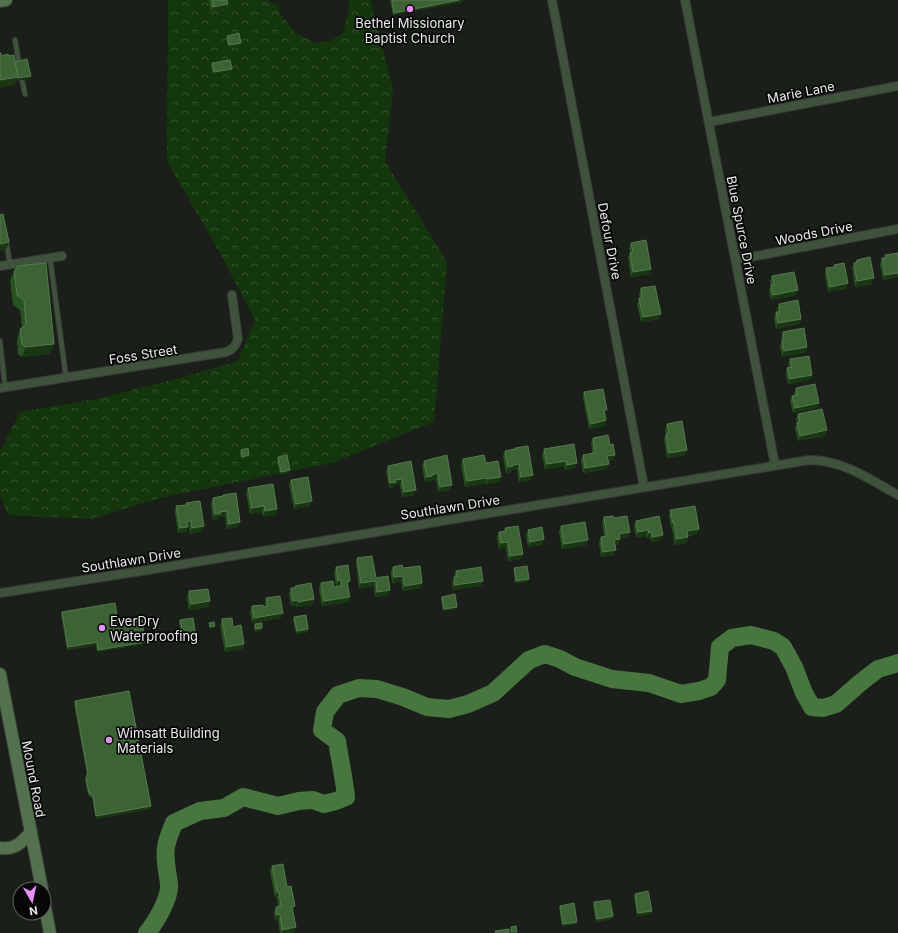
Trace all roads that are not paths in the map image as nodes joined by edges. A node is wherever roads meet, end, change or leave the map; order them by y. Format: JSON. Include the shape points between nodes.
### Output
{"nodes":[{"id":1,"x":6,"y":0,"type":"edge"},
{"id":2,"x":552,"y":0,"type":"edge"},
{"id":3,"x":685,"y":0,"type":"edge"},
{"id":4,"x":0,"y":1,"type":"edge"},
{"id":5,"x":14,"y":40,"type":"dead end"},
{"id":6,"x":19,"y":63,"type":"edge"},
{"id":7,"x":22,"y":80,"type":"edge"},
{"id":8,"x":898,"y":86,"type":"edge"},
{"id":9,"x":25,"y":94,"type":"dead end"},
{"id":10,"x":709,"y":122,"type":"junction"},
{"id":11,"x":898,"y":230,"type":"edge"},
{"id":12,"x":5,"y":235,"type":"edge"},
{"id":13,"x":62,"y":256,"type":"dead end"},
{"id":14,"x":50,"y":258,"type":"junction"},
{"id":15,"x":736,"y":260,"type":"junction"},
{"id":16,"x":10,"y":264,"type":"junction"},
{"id":17,"x":0,"y":266,"type":"edge"},
{"id":18,"x":232,"y":294,"type":"dead end"},
{"id":19,"x":0,"y":341,"type":"edge"},
{"id":20,"x":66,"y":378,"type":"junction"},
{"id":21,"x":2,"y":388,"type":"edge"},
{"id":22,"x":775,"y":465,"type":"junction"},
{"id":23,"x":644,"y":487,"type":"junction"},
{"id":24,"x":898,"y":495,"type":"edge"},
{"id":25,"x":0,"y":593,"type":"edge"},
{"id":26,"x":0,"y":674,"type":"edge"},
{"id":27,"x":0,"y":714,"type":"edge"},
{"id":28,"x":10,"y":724,"type":"junction"},
{"id":29,"x":31,"y":832,"type":"junction"},
{"id":30,"x":0,"y":848,"type":"edge"},
{"id":31,"x":40,"y":881,"type":"edge"},
{"id":32,"x":48,"y":921,"type":"edge"},
{"id":33,"x":50,"y":933,"type":"edge"}],
"edges":[{"from":1,"to":4,"type":"main road"},
{"from":2,"to":23,"type":"street","name":"Defour Drive"},
{"from":3,"to":10,"type":"street","name":"Blue Spurce Drive"},
{"from":5,"to":6,"type":"lane"},
{"from":7,"to":9,"type":"lane"},
{"from":8,"to":10,"type":"street","name":"Marie Lane"},
{"from":10,"to":15,"type":"street","name":"Blue Spurce Drive"},
{"from":11,"to":15,"type":"street","name":"Woods Drive"},
{"from":12,"to":16,"type":"lane"},
{"from":13,"to":14,"type":"street"},
{"from":14,"to":16,"type":"street"},
{"from":14,"to":20,"type":"lane"},
{"from":15,"to":22,"type":"street","name":"Blue Spurce Drive"},
{"from":16,"to":17,"type":"street"},
{"from":18,"to":20,"type":"street","name":"Foss Street","via":[[238,339],[232,349],[218,354]]},
{"from":19,"to":21,"type":"lane"},
{"from":20,"to":21,"type":"street","name":"Foss Street"},
{"from":22,"to":23,"type":"street","name":"Southlawn Drive"},
{"from":22,"to":24,"type":"street","name":"Southlawn Drive","via":[[813,460],[829,462],[845,466]]},
{"from":23,"to":25,"type":"street","name":"Southlawn Drive"},
{"from":26,"to":28,"type":"main road","name":"Mound Road"},
{"from":27,"to":28,"type":"main road"},
{"from":28,"to":29,"type":"main road","name":"Mound Road"},
{"from":29,"to":30,"type":"main road","via":[[15,846]]},
{"from":29,"to":31,"type":"main road","name":"Mound Road"},
{"from":32,"to":33,"type":"main road"}]}
